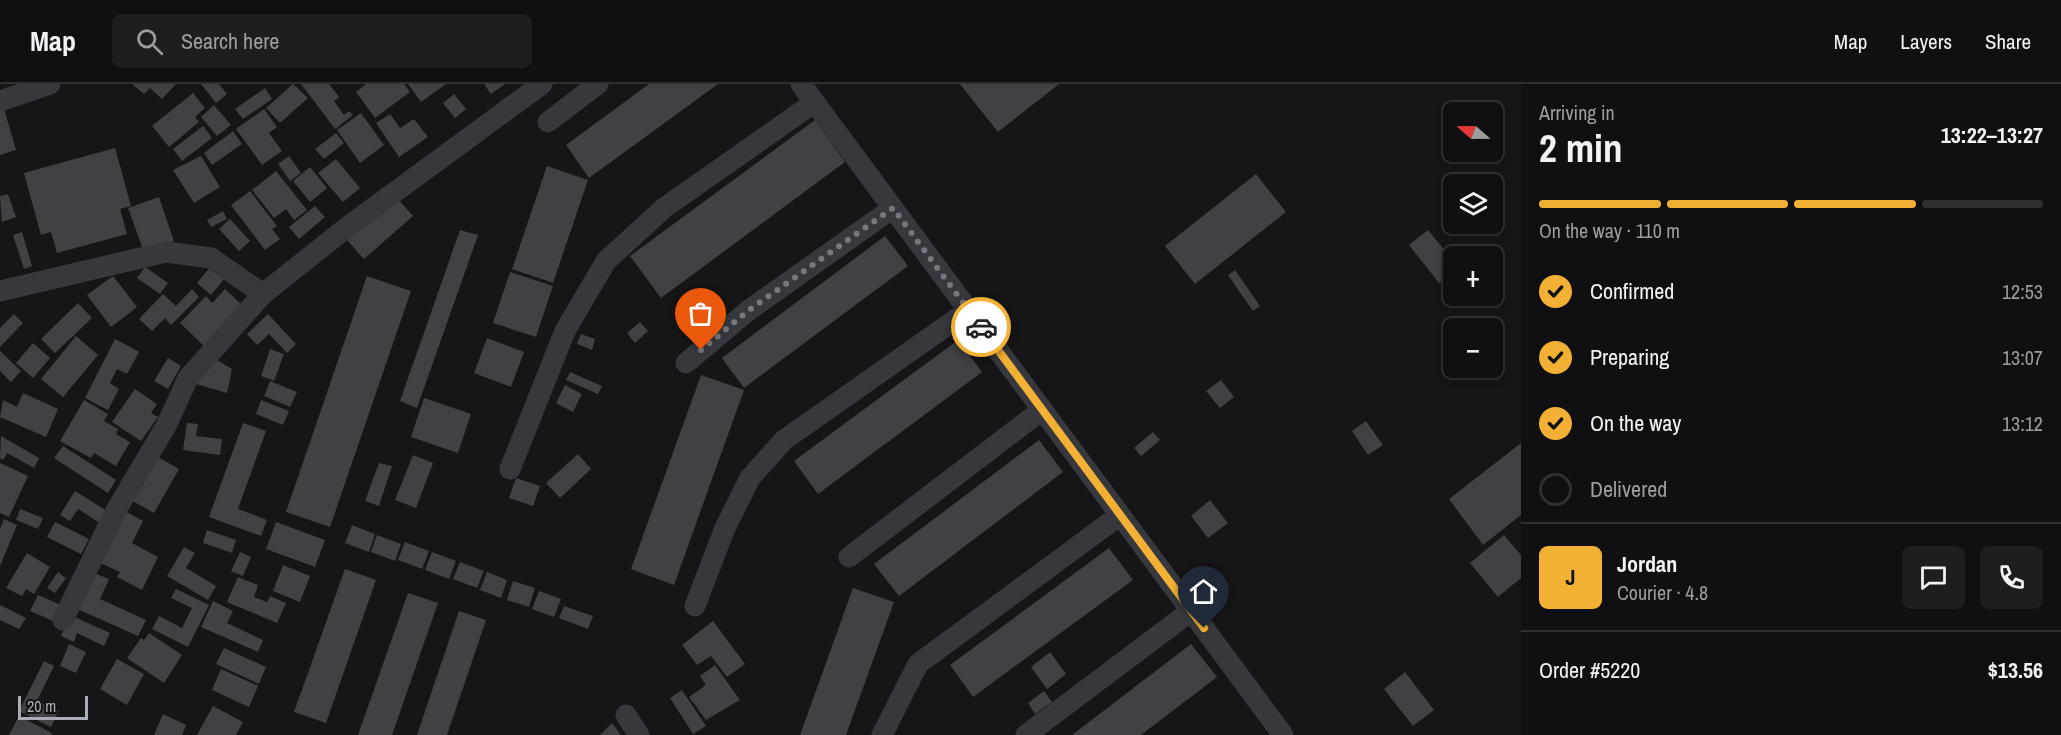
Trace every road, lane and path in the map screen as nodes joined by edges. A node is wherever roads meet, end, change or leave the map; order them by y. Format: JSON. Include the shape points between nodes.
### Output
{"nodes":[{"id":1,"x":50,"y":84,"type":"edge"},
{"id":2,"x":542,"y":84,"type":"edge"},
{"id":3,"x":598,"y":84,"type":"edge"},
{"id":4,"x":801,"y":84,"type":"edge"},
{"id":5,"x":0,"y":101,"type":"edge"},
{"id":6,"x":815,"y":102,"type":"junction"},
{"id":7,"x":548,"y":123,"type":"dead end"},
{"id":8,"x":893,"y":208,"type":"junction"},
{"id":9,"x":0,"y":291,"type":"edge"},
{"id":10,"x":263,"y":294,"type":"junction"},
{"id":11,"x":969,"y":310,"type":"junction"},
{"id":12,"x":686,"y":363,"type":"dead end"},
{"id":13,"x":1042,"y":410,"type":"junction"},
{"id":14,"x":510,"y":469,"type":"dead end"},
{"id":15,"x":1120,"y":515,"type":"junction"},
{"id":16,"x":849,"y":557,"type":"dead end"},
{"id":17,"x":695,"y":606,"type":"dead end"},
{"id":18,"x":1191,"y":611,"type":"junction"},
{"id":19,"x":63,"y":620,"type":"dead end"},
{"id":20,"x":627,"y":715,"type":"dead end"},
{"id":21,"x":1275,"y":732,"type":"edge"},
{"id":22,"x":639,"y":735,"type":"edge"},
{"id":23,"x":882,"y":735,"type":"edge"},
{"id":24,"x":1026,"y":735,"type":"edge"}],
"edges":[{"from":1,"to":5,"type":"street"},
{"from":2,"to":10,"type":"street"},
{"from":3,"to":7,"type":"street"},
{"from":4,"to":6,"type":"street"},
{"from":6,"to":8,"type":"street"},
{"from":6,"to":14,"type":"street","via":[[664,208],[606,261],[565,331]]},
{"from":8,"to":11,"type":"street"},
{"from":8,"to":12,"type":"street","via":[[749,310]]},
{"from":9,"to":10,"type":"street","via":[[166,252],[211,258]]},
{"from":10,"to":19,"type":"street","via":[[188,378],[166,426],[115,512]]},
{"from":11,"to":13,"type":"street"},
{"from":11,"to":17,"type":"street","via":[[784,440],[750,478],[725,528]]},
{"from":13,"to":15,"type":"street"},
{"from":13,"to":16,"type":"street"},
{"from":15,"to":18,"type":"street"},
{"from":15,"to":23,"type":"street","via":[[918,664]]},
{"from":18,"to":21,"type":"street"},
{"from":18,"to":24,"type":"street"},
{"from":20,"to":22,"type":"street"}]}
